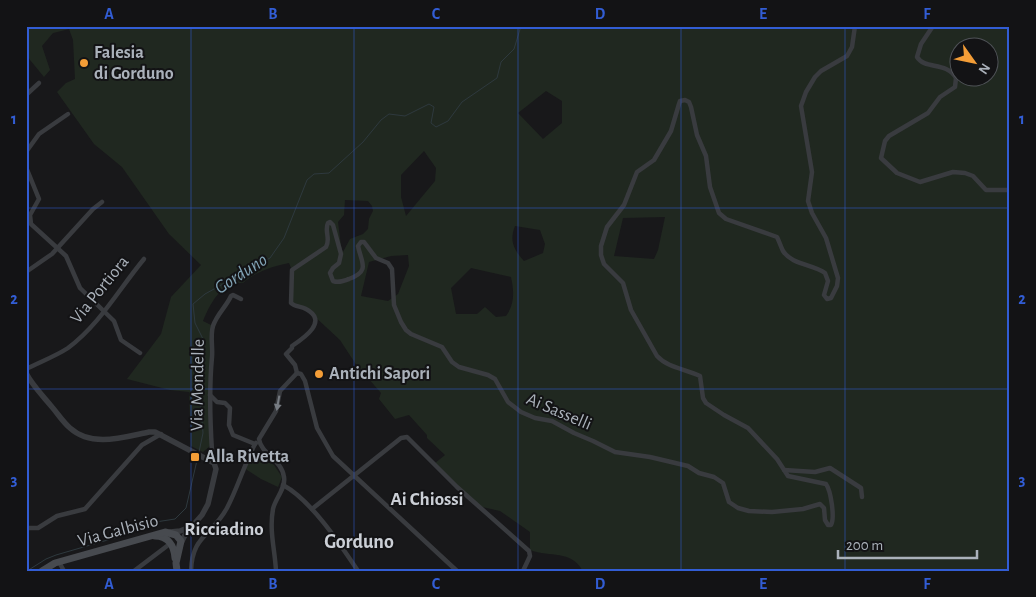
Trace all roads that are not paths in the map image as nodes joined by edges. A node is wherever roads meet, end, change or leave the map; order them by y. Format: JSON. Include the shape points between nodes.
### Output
{"nodes":[{"id":1,"x":855,"y":26,"type":"edge"},
{"id":2,"x":933,"y":26,"type":"edge"},
{"id":3,"x":39,"y":83,"type":"dead end"},
{"id":4,"x":26,"y":95,"type":"edge"},
{"id":5,"x":68,"y":114,"type":"dead end"},
{"id":6,"x":26,"y":152,"type":"edge"},
{"id":7,"x":26,"y":167,"type":"edge"},
{"id":8,"x":1010,"y":190,"type":"edge"},
{"id":9,"x":102,"y":202,"type":"dead end"},
{"id":10,"x":58,"y":249,"type":"junction"},
{"id":11,"x":144,"y":259,"type":"dead end"},
{"id":12,"x":26,"y":272,"type":"edge"},
{"id":13,"x":241,"y":299,"type":"dead end"},
{"id":14,"x":104,"y":312,"type":"junction"},
{"id":15,"x":140,"y":353,"type":"dead end"},
{"id":16,"x":26,"y":371,"type":"edge"},
{"id":17,"x":297,"y":374,"type":"junction"},
{"id":18,"x":210,"y":395,"type":"junction"},
{"id":19,"x":161,"y":434,"type":"junction"},
{"id":20,"x":257,"y":442,"type":"junction"},
{"id":21,"x":209,"y":459,"type":"junction"},
{"id":22,"x":784,"y":470,"type":"junction"},
{"id":23,"x":353,"y":476,"type":"junction"},
{"id":24,"x":283,"y":486,"type":"junction"},
{"id":25,"x":862,"y":496,"type":"dead end"},
{"id":26,"x":312,"y":509,"type":"junction"},
{"id":27,"x":26,"y":528,"type":"edge"},
{"id":28,"x":186,"y":531,"type":"junction"},
{"id":29,"x":168,"y":532,"type":"junction"},
{"id":30,"x":154,"y":536,"type":"junction"},
{"id":31,"x":180,"y":541,"type":"junction"},
{"id":32,"x":167,"y":546,"type":"dead end"},
{"id":33,"x":175,"y":551,"type":"junction"},
{"id":34,"x":59,"y":562,"type":"junction"},
{"id":35,"x":176,"y":567,"type":"edge"},
{"id":36,"x":42,"y":571,"type":"edge"},
{"id":37,"x":64,"y":571,"type":"edge"},
{"id":38,"x":134,"y":571,"type":"edge"},
{"id":39,"x":191,"y":571,"type":"edge"},
{"id":40,"x":276,"y":571,"type":"edge"},
{"id":41,"x":358,"y":571,"type":"edge"},
{"id":42,"x":456,"y":571,"type":"edge"},
{"id":43,"x":523,"y":571,"type":"edge"}],
"edges":[{"from":1,"to":22,"type":"street","via":[[852,47],[847,56],[817,74],[801,106],[812,172],[808,201],[826,238],[838,278],[831,298],[824,295],[828,282],[825,273],[786,255],[777,236],[726,219],[719,213],[710,187],[706,156],[696,134],[691,107],[685,100],[679,104],[672,130],[654,160],[637,172],[624,205],[607,227],[601,246],[604,264],[622,283],[631,310],[660,360],[700,376],[706,403],[748,428]]},
{"from":2,"to":8,"type":"street","via":[[917,57],[922,63],[952,72],[956,84],[928,113],[889,136],[881,158],[898,173],[920,182],[957,172],[973,176],[986,190]]},
{"from":3,"to":4,"type":"street"},
{"from":5,"to":6,"type":"street","via":[[40,134]]},
{"from":7,"to":10,"type":"street","via":[[38,199],[30,222]]},
{"from":9,"to":10,"type":"street"},
{"from":10,"to":12,"type":"street"},
{"from":10,"to":14,"type":"street","via":[[68,261],[80,288]]},
{"from":11,"to":14,"type":"street","name":"Via Portiora"},
{"from":13,"to":18,"type":"street","name":"Via Mondelle","via":[[231,296],[213,326]]},
{"from":14,"to":15,"type":"street","via":[[114,322],[121,340]]},
{"from":14,"to":16,"type":"street","name":"Via Portiora","via":[[68,348]]},
{"from":16,"to":19,"type":"street","via":[[39,392],[79,434],[109,440],[149,432]]},
{"from":17,"to":20,"type":"street","one_way":true,"via":[[280,391],[275,413]]},
{"from":17,"to":22,"type":"street","name":"Ai Sasselli","via":[[295,365],[286,354],[315,327],[315,320],[311,312],[290,301],[291,272],[326,247],[326,227],[330,222],[341,257],[339,264],[330,272],[333,281],[355,277],[362,272],[364,264],[358,246],[364,242],[376,258],[391,267],[394,305],[408,332],[442,347],[459,367],[496,380],[508,402],[531,417],[552,421],[615,452],[686,465],[721,481],[730,503],[738,508],[772,512],[820,504],[824,508],[825,522],[831,525],[827,486],[790,477]]},
{"from":17,"to":23,"type":"street","via":[[301,374],[305,381],[326,447]]},
{"from":18,"to":20,"type":"street","via":[[230,408],[229,425],[233,434]]},
{"from":18,"to":21,"type":"street","name":"Via Mondelle","via":[[212,453]]},
{"from":19,"to":21,"type":"street"},
{"from":19,"to":27,"type":"street","via":[[142,444],[84,509],[57,516],[38,528]]},
{"from":20,"to":24,"type":"street","via":[[280,467],[284,476]]},
{"from":20,"to":39,"type":"street","via":[[221,519],[196,545]]},
{"from":21,"to":28,"type":"street","via":[[216,469],[210,500],[204,512]]},
{"from":22,"to":25,"type":"street","via":[[815,472],[832,469],[861,488]]},
{"from":23,"to":26,"type":"street"},
{"from":23,"to":42,"type":"street"},
{"from":23,"to":43,"type":"street","via":[[400,438],[407,437],[529,551]]},
{"from":24,"to":26,"type":"street"},
{"from":24,"to":40,"type":"street","via":[[273,509],[271,525]]},
{"from":26,"to":41,"type":"street"},
{"from":28,"to":29,"type":"street"},
{"from":28,"to":31,"type":"street","name":"Via Galbisio"},
{"from":29,"to":30,"type":"main road","name":"Via Galbisio"},
{"from":29,"to":31,"type":"main road","name":"Via Galbisio"},
{"from":30,"to":31,"type":"street"},
{"from":30,"to":33,"type":"main road","via":[[169,540]]},
{"from":30,"to":34,"type":"main road","name":"Via Galbisio"},
{"from":31,"to":33,"type":"street"},
{"from":31,"to":35,"type":"main road"},
{"from":32,"to":38,"type":"street"},
{"from":33,"to":35,"type":"main road"},
{"from":34,"to":36,"type":"main road","name":"Via Galbisio"},
{"from":34,"to":37,"type":"street"}]}
